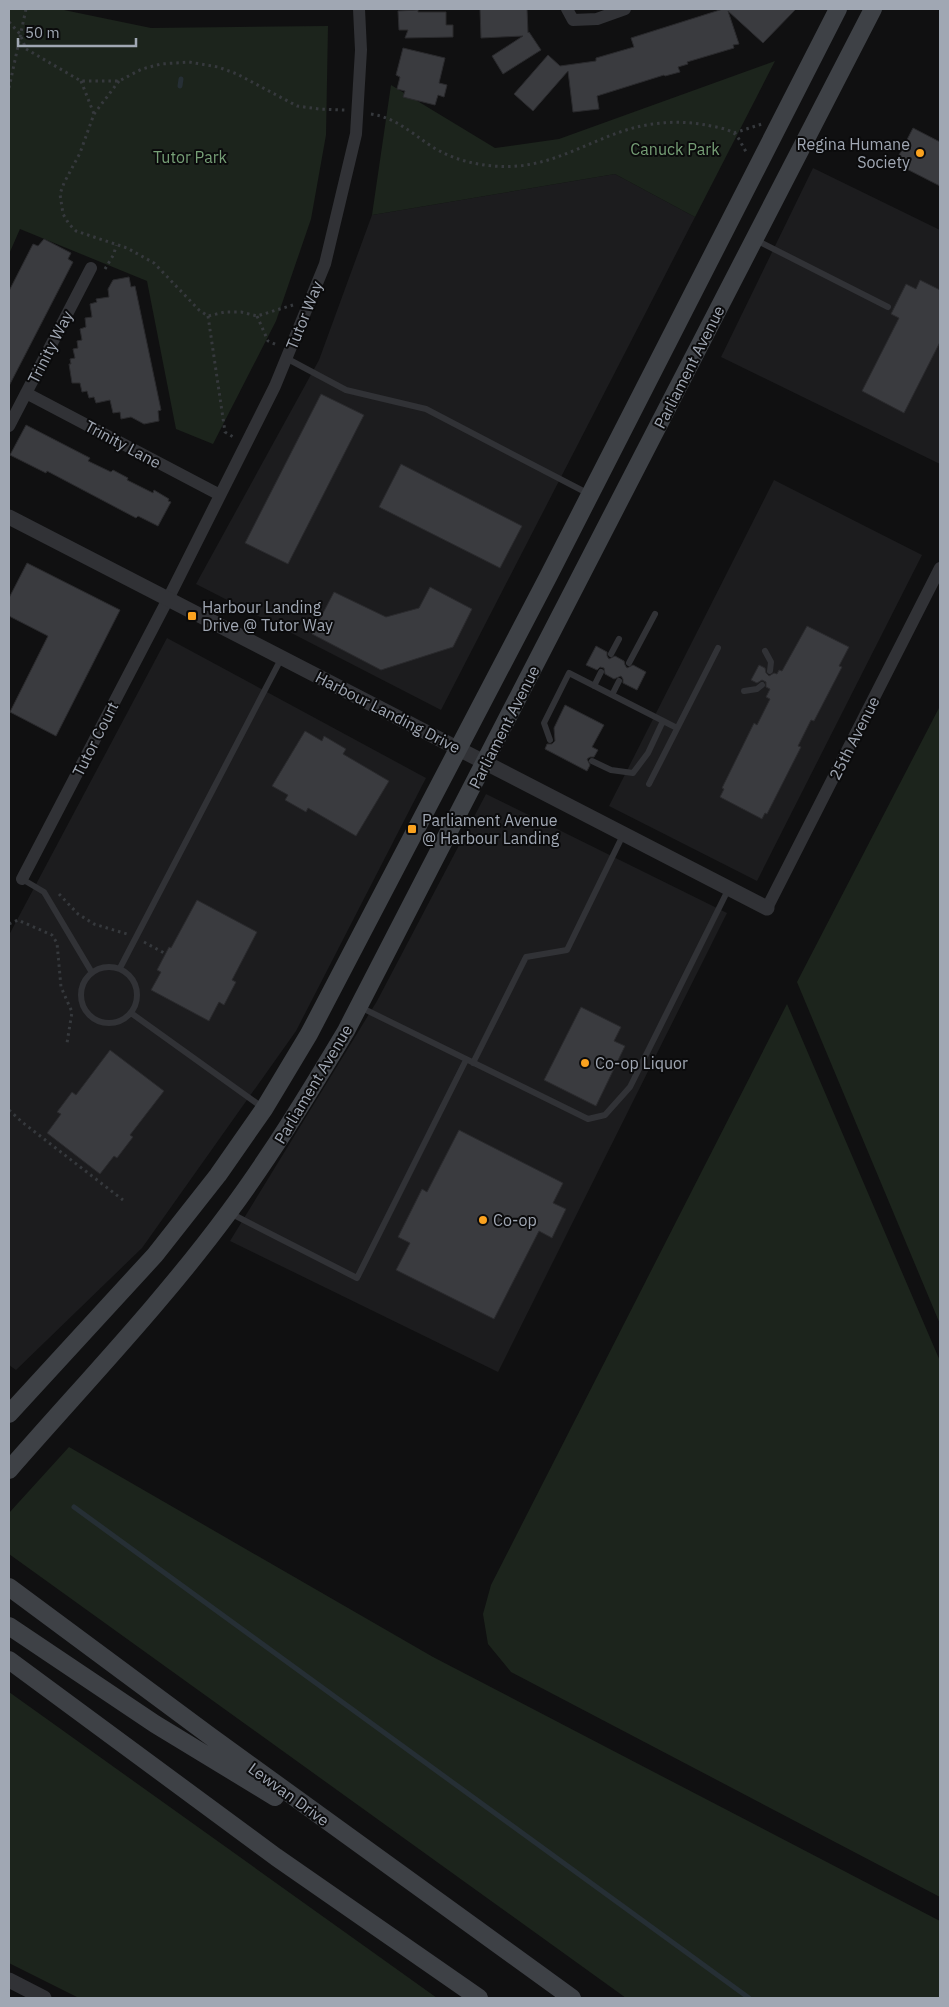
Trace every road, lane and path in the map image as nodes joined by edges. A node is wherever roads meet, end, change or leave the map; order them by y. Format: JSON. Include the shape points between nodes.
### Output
{"nodes":[{"id":1,"x":26,"y":9,"type":"edge"},
{"id":2,"x":359,"y":9,"type":"edge"},
{"id":3,"x":567,"y":9,"type":"edge"},
{"id":4,"x":625,"y":9,"type":"edge"},
{"id":5,"x":838,"y":9,"type":"edge"},
{"id":6,"x":873,"y":9,"type":"edge"},
{"id":7,"x":9,"y":22,"type":"edge"},
{"id":8,"x":20,"y":34,"type":"junction"},
{"id":9,"x":119,"y":80,"type":"junction"},
{"id":10,"x":81,"y":81,"type":"junction"},
{"id":11,"x":9,"y":88,"type":"edge"},
{"id":12,"x":336,"y":108,"type":"dead end"},
{"id":13,"x":94,"y":114,"type":"junction"},
{"id":14,"x":384,"y":116,"type":"dead end"},
{"id":15,"x":782,"y":120,"type":"junction"},
{"id":16,"x":734,"y":133,"type":"junction"},
{"id":17,"x":759,"y":163,"type":"junction"},
{"id":18,"x":754,"y":240,"type":"junction"},
{"id":19,"x":116,"y":245,"type":"junction"},
{"id":20,"x":110,"y":262,"type":"dead end"},
{"id":21,"x":91,"y":268,"type":"dead end"},
{"id":22,"x":309,"y":302,"type":"junction"},
{"id":23,"x":888,"y":307,"type":"dead end"},
{"id":24,"x":208,"y":316,"type":"junction"},
{"id":25,"x":257,"y":316,"type":"junction"},
{"id":26,"x":288,"y":354,"type":"junction"},
{"id":27,"x":26,"y":393,"type":"junction"},
{"id":28,"x":9,"y":426,"type":"edge"},
{"id":29,"x":246,"y":444,"type":"junction"},
{"id":30,"x":590,"y":494,"type":"junction"},
{"id":31,"x":220,"y":495,"type":"junction"},
{"id":32,"x":9,"y":517,"type":"edge"},
{"id":33,"x":940,"y":568,"type":"edge"},
{"id":34,"x":168,"y":599,"type":"junction"},
{"id":35,"x":655,"y":614,"type":"dead end"},
{"id":36,"x":619,"y":638,"type":"dead end"},
{"id":37,"x":718,"y":648,"type":"dead end"},
{"id":38,"x":765,"y":651,"type":"dead end"},
{"id":39,"x":611,"y":654,"type":"dead end"},
{"id":40,"x":281,"y":658,"type":"junction"},
{"id":41,"x":629,"y":663,"type":"dead end"},
{"id":42,"x":770,"y":671,"type":"dead end"},
{"id":43,"x":601,"y":672,"type":"dead end"},
{"id":44,"x":619,"y":681,"type":"dead end"},
{"id":45,"x":762,"y":685,"type":"dead end"},
{"id":46,"x":594,"y":686,"type":"junction"},
{"id":47,"x":744,"y":691,"type":"dead end"},
{"id":48,"x":612,"y":696,"type":"junction"},
{"id":49,"x":663,"y":721,"type":"junction"},
{"id":50,"x":677,"y":728,"type":"junction"},
{"id":51,"x":550,"y":740,"type":"dead end"},
{"id":52,"x":458,"y":749,"type":"junction"},
{"id":53,"x":592,"y":761,"type":"dead end"},
{"id":54,"x":485,"y":763,"type":"junction"},
{"id":55,"x":648,"y":784,"type":"dead end"},
{"id":56,"x":623,"y":834,"type":"junction"},
{"id":57,"x":22,"y":879,"type":"joint"},
{"id":58,"x":729,"y":888,"type":"junction"},
{"id":59,"x":44,"y":892,"type":"junction"},
{"id":60,"x":767,"y":908,"type":"joint"},
{"id":61,"x":9,"y":924,"type":"edge"},
{"id":62,"x":135,"y":938,"type":"junction"},
{"id":63,"x":166,"y":954,"type":"dead end"},
{"id":64,"x":120,"y":968,"type":"junction"},
{"id":65,"x":92,"y":972,"type":"junction"},
{"id":66,"x":358,"y":1006,"type":"junction"},
{"id":67,"x":131,"y":1013,"type":"junction"},
{"id":68,"x":67,"y":1043,"type":"dead end"},
{"id":69,"x":466,"y":1060,"type":"junction"},
{"id":70,"x":473,"y":1063,"type":"junction"},
{"id":71,"x":264,"y":1108,"type":"junction"},
{"id":72,"x":9,"y":1110,"type":"edge"},
{"id":73,"x":123,"y":1200,"type":"dead end"},
{"id":74,"x":229,"y":1212,"type":"junction"},
{"id":75,"x":9,"y":1414,"type":"edge"},
{"id":76,"x":9,"y":1470,"type":"edge"},
{"id":77,"x":9,"y":1587,"type":"edge"},
{"id":78,"x":9,"y":1626,"type":"edge"},
{"id":79,"x":9,"y":1660,"type":"edge"},
{"id":80,"x":380,"y":1860,"type":"junction"},
{"id":81,"x":9,"y":1980,"type":"edge"},
{"id":82,"x":44,"y":1998,"type":"edge"},
{"id":83,"x":479,"y":1998,"type":"edge"},
{"id":84,"x":572,"y":1998,"type":"edge"}],
"edges":[{"from":1,"to":8,"type":"path"},
{"from":2,"to":22,"type":"street","name":"Tutor Way","via":[[361,50],[356,134],[325,264]]},
{"from":3,"to":4,"type":"street","via":[[573,20],[597,19]]},
{"from":5,"to":15,"type":"main road","name":"Parliament Avenue"},
{"from":6,"to":18,"type":"main road","name":"Parliament Avenue"},
{"from":7,"to":8,"type":"path"},
{"from":8,"to":10,"type":"path","via":[[26,49]]},
{"from":8,"to":11,"type":"path"},
{"from":9,"to":10,"type":"path"},
{"from":9,"to":12,"type":"path","via":[[161,64],[204,64],[236,74],[297,106]]},
{"from":9,"to":13,"type":"path"},
{"from":10,"to":13,"type":"path"},
{"from":13,"to":19,"type":"path","via":[[60,194],[61,206],[69,224],[76,230]]},
{"from":14,"to":16,"type":"path","via":[[452,157],[506,166],[544,162],[624,130],[658,123],[693,123]]},
{"from":15,"to":16,"type":"path","via":[[772,120]]},
{"from":15,"to":17,"type":"main road","name":"Parliament Avenue"},
{"from":16,"to":17,"type":"path","via":[[751,160]]},
{"from":17,"to":30,"type":"main road","name":"Parliament Avenue"},
{"from":18,"to":23,"type":"lane"},
{"from":18,"to":54,"type":"main road","name":"Parliament Avenue"},
{"from":19,"to":20,"type":"path"},
{"from":19,"to":24,"type":"path","via":[[154,263]]},
{"from":21,"to":27,"type":"street","name":"Trinity Way"},
{"from":22,"to":25,"type":"path"},
{"from":22,"to":26,"type":"street","name":"Tutor Way"},
{"from":24,"to":25,"type":"path","via":[[241,312]]},
{"from":24,"to":29,"type":"path","via":[[225,432]]},
{"from":25,"to":26,"type":"path","via":[[268,341]]},
{"from":26,"to":29,"type":"street","name":"Tutor Way"},
{"from":26,"to":30,"type":"lane","via":[[346,390],[426,409]]},
{"from":27,"to":28,"type":"street","name":"Trinity Way"},
{"from":27,"to":31,"type":"street","name":"Trinity Lane"},
{"from":29,"to":31,"type":"street","name":"Tutor Way"},
{"from":30,"to":52,"type":"main road","name":"Parliament Avenue"},
{"from":31,"to":34,"type":"street","name":"Tutor Way"},
{"from":32,"to":34,"type":"street","name":"Harbour Landing Drive"},
{"from":33,"to":60,"type":"street","name":"25th Avenue"},
{"from":34,"to":40,"type":"street","name":"Harbour Landing Drive"},
{"from":34,"to":57,"type":"street","name":"Tutor Court"},
{"from":35,"to":41,"type":"lane"},
{"from":36,"to":39,"type":"lane"},
{"from":37,"to":50,"type":"lane"},
{"from":38,"to":42,"type":"lane","via":[[771,662]]},
{"from":40,"to":52,"type":"street","name":"Harbour Landing Drive"},
{"from":40,"to":62,"type":"lane"},
{"from":43,"to":46,"type":"lane"},
{"from":44,"to":48,"type":"lane"},
{"from":45,"to":47,"type":"lane"},
{"from":46,"to":48,"type":"lane"},
{"from":46,"to":51,"type":"lane","via":[[569,673],[544,723]]},
{"from":48,"to":49,"type":"lane"},
{"from":49,"to":50,"type":"lane"},
{"from":49,"to":53,"type":"lane","via":[[648,753],[633,773],[611,770]]},
{"from":50,"to":55,"type":"lane"},
{"from":52,"to":54,"type":"street","name":"Harbour Landing Drive"},
{"from":52,"to":71,"type":"main road","name":"Parliament Avenue","via":[[309,1034]]},
{"from":54,"to":56,"type":"street","name":"Harbour Landing Drive"},
{"from":54,"to":66,"type":"main road","name":"Parliament Avenue"},
{"from":56,"to":58,"type":"street","name":"Harbour Landing Drive"},
{"from":56,"to":70,"type":"lane","via":[[567,950],[526,957]]},
{"from":57,"to":59,"type":"lane"},
{"from":58,"to":60,"type":"street","name":"Harbour Landing Drive"},
{"from":58,"to":70,"type":"lane","via":[[630,1087],[605,1115],[588,1119]]},
{"from":59,"to":62,"type":"path","via":[[59,894],[78,914],[94,924]]},
{"from":59,"to":65,"type":"lane"},
{"from":61,"to":68,"type":"path","via":[[18,920],[52,935],[57,943],[61,987],[72,1012]]},
{"from":62,"to":63,"type":"path"},
{"from":62,"to":64,"type":"lane"},
{"from":64,"to":65,"type":"lane","via":[[108,966]]},
{"from":64,"to":67,"type":"lane","via":[[132,977],[137,990]]},
{"from":65,"to":67,"type":"lane","via":[[84,979],[79,996],[89,1017],[109,1024],[123,1020]]},
{"from":66,"to":69,"type":"lane"},
{"from":66,"to":74,"type":"main road","name":"Parliament Avenue","via":[[284,1134]]},
{"from":67,"to":71,"type":"lane"},
{"from":69,"to":70,"type":"lane"},
{"from":69,"to":74,"type":"lane","via":[[357,1278]]},
{"from":71,"to":75,"type":"main road","name":"Parliament Avenue","via":[[218,1175],[155,1255]]},
{"from":72,"to":73,"type":"path"},
{"from":74,"to":76,"type":"main road","name":"Parliament Avenue","via":[[177,1278]]},
{"from":77,"to":80,"type":"main road","name":"Lewvan Drive"},
{"from":78,"to":80,"type":"main road","via":[[155,1724]]},
{"from":79,"to":83,"type":"main road","via":[[276,1857]]},
{"from":80,"to":84,"type":"main road","name":"Lewvan Drive"},
{"from":81,"to":82,"type":"street"}]}
